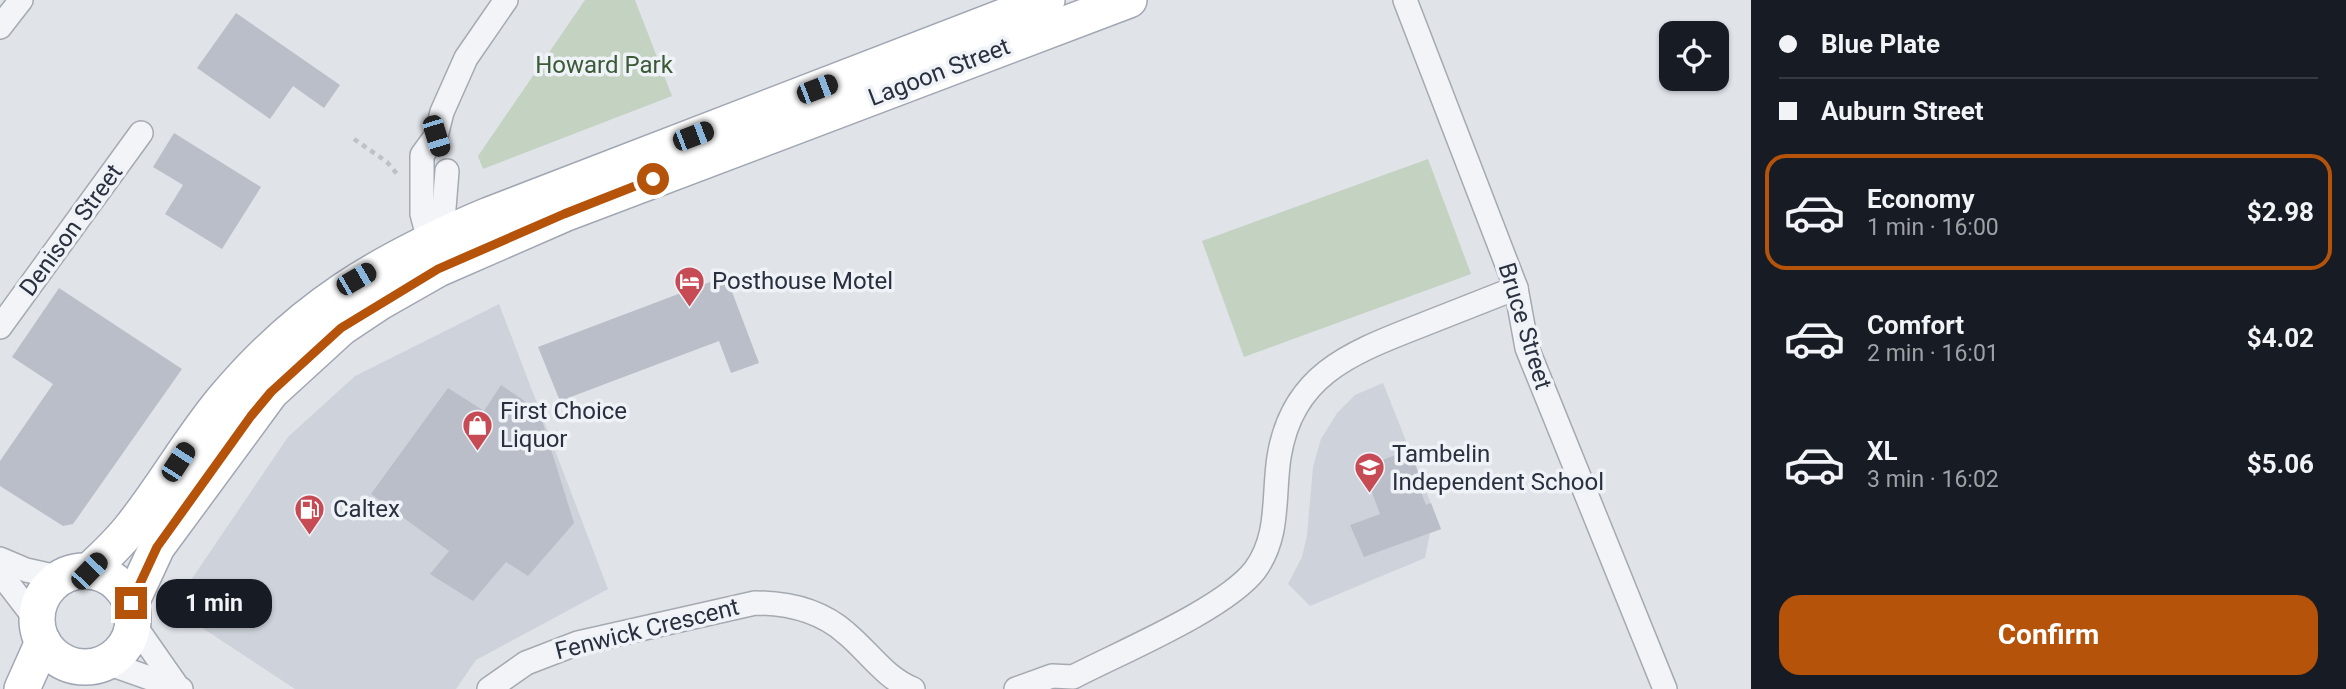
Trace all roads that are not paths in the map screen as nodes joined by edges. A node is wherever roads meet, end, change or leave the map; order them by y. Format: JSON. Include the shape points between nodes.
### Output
{"nodes":[{"id":1,"x":21,"y":0,"type":"edge"},
{"id":2,"x":506,"y":0,"type":"edge"},
{"id":3,"x":1048,"y":0,"type":"edge"},
{"id":4,"x":1129,"y":0,"type":"edge"},
{"id":5,"x":1405,"y":0,"type":"edge"},
{"id":6,"x":0,"y":27,"type":"edge"},
{"id":7,"x":141,"y":132,"type":"dead end"},
{"id":8,"x":436,"y":136,"type":"junction"},
{"id":9,"x":444,"y":242,"type":"junction"},
{"id":10,"x":1516,"y":288,"type":"junction"},
{"id":11,"x":0,"y":327,"type":"edge"},
{"id":12,"x":0,"y":559,"type":"edge"},
{"id":13,"x":0,"y":573,"type":"edge"},
{"id":14,"x":76,"y":575,"type":"junction"},
{"id":15,"x":132,"y":613,"type":"junction"},
{"id":16,"x":40,"y":631,"type":"junction"},
{"id":17,"x":82,"y":673,"type":"edge"},
{"id":18,"x":1080,"y":683,"type":"edge"},
{"id":19,"x":179,"y":688,"type":"edge"},
{"id":20,"x":22,"y":689,"type":"edge"},
{"id":21,"x":489,"y":689,"type":"edge"},
{"id":22,"x":913,"y":689,"type":"edge"},
{"id":23,"x":1016,"y":689,"type":"edge"},
{"id":24,"x":1665,"y":689,"type":"edge"}],
"edges":[{"from":1,"to":6,"type":"street"},
{"from":2,"to":8,"type":"street","via":[[466,58]]},
{"from":3,"to":9,"type":"main road","name":"Lagoon Street"},
{"from":4,"to":9,"type":"main road","name":"Lagoon Street","via":[[603,198]]},
{"from":5,"to":10,"type":"street","name":"Bruce Street"},
{"from":7,"to":11,"type":"street","name":"Denison Street"},
{"from":8,"to":9,"type":"street","via":[[447,172]]},
{"from":8,"to":9,"type":"street","via":[[422,155],[421,200]]},
{"from":9,"to":14,"type":"main road","via":[[356,279],[284,335],[191,442],[130,529]]},
{"from":9,"to":15,"type":"main road","via":[[271,392],[157,547]]},
{"from":10,"to":18,"type":"street","via":[[1366,347],[1317,380],[1282,436],[1274,523],[1268,549],[1255,570],[1234,593]]},
{"from":10,"to":24,"type":"street","name":"Bruce Street","via":[[1527,348]]},
{"from":12,"to":14,"type":"street","via":[[26,570]]},
{"from":13,"to":16,"type":"street"},
{"from":14,"to":15,"type":"main road","via":[[115,581]]},
{"from":14,"to":16,"type":"main road","via":[[43,596]]},
{"from":15,"to":17,"type":"main road","via":[[130,639]]},
{"from":15,"to":19,"type":"street"},
{"from":16,"to":17,"type":"main road","via":[[52,654]]},
{"from":16,"to":20,"type":"main road"},
{"from":17,"to":19,"type":"street"},
{"from":18,"to":23,"type":"street","via":[[1052,676]]},
{"from":21,"to":22,"type":"street","name":"Fenwick Crescent","via":[[526,663],[578,643],[755,603],[778,603],[826,619],[846,632],[889,675]]}]}
